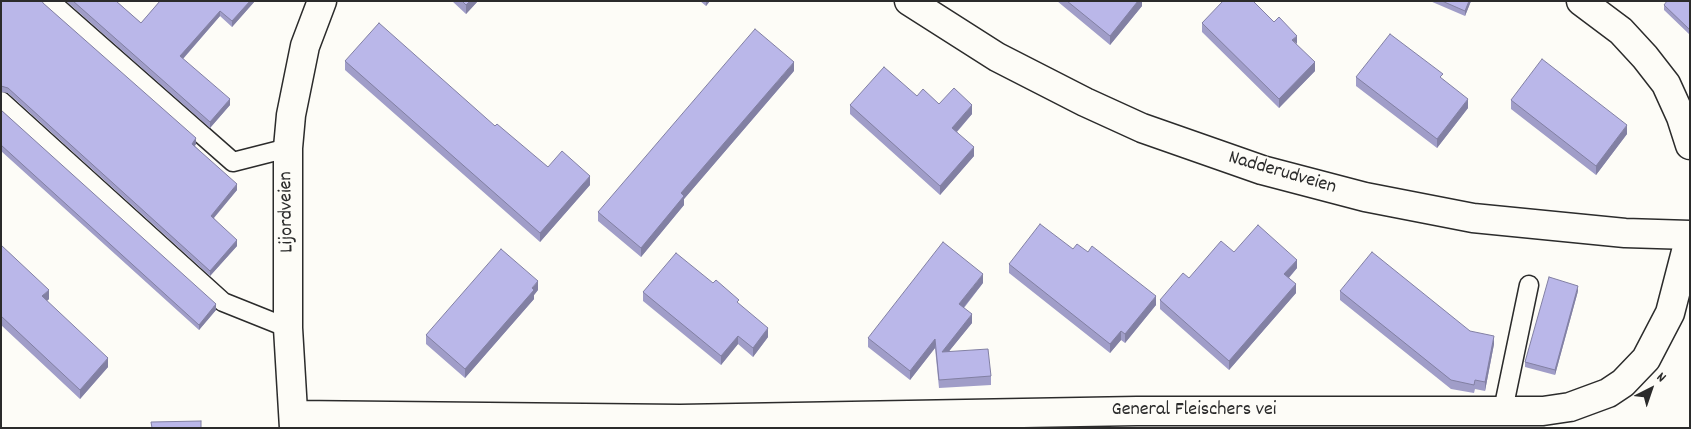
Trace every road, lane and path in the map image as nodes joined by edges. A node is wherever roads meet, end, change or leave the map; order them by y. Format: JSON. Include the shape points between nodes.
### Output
{"nodes":[{"id":1,"x":50,"y":1,"type":"edge"},
{"id":2,"x":322,"y":1,"type":"edge"},
{"id":3,"x":909,"y":1,"type":"edge"},
{"id":4,"x":1581,"y":1,"type":"edge"},
{"id":5,"x":1,"y":101,"type":"edge"},
{"id":6,"x":1690,"y":145,"type":"edge"},
{"id":7,"x":288,"y":148,"type":"junction"},
{"id":8,"x":1690,"y":235,"type":"edge"},
{"id":9,"x":1529,"y":285,"type":"dead end"},
{"id":10,"x":288,"y":328,"type":"junction"},
{"id":11,"x":1503,"y":410,"type":"junction"},
{"id":12,"x":295,"y":422,"type":"edge"}],
"edges":[{"from":1,"to":7,"type":"lane","via":[[233,162]]},
{"from":2,"to":7,"type":"street","name":"Lijordveien","via":[[305,46],[290,115]]},
{"from":3,"to":8,"type":"street","name":"Nadderudveien","via":[[996,57],[1077,98],[1151,131],[1262,170],[1364,197],[1473,218]]},
{"from":4,"to":6,"type":"street","via":[[1621,32],[1646,57],[1666,84]]},
{"from":5,"to":10,"type":"lane","via":[[223,302]]},
{"from":7,"to":10,"type":"street","name":"Lijordveien"},
{"from":8,"to":11,"type":"street","name":"General Fleischers vei","via":[[1670,313],[1646,359],[1623,383],[1592,401],[1570,407],[1543,411]]},
{"from":9,"to":11,"type":"lane"},
{"from":10,"to":12,"type":"street","name":"Lijordveien"},
{"from":11,"to":12,"type":"street","name":"General Fleischers vei","via":[[1137,411]]}]}
